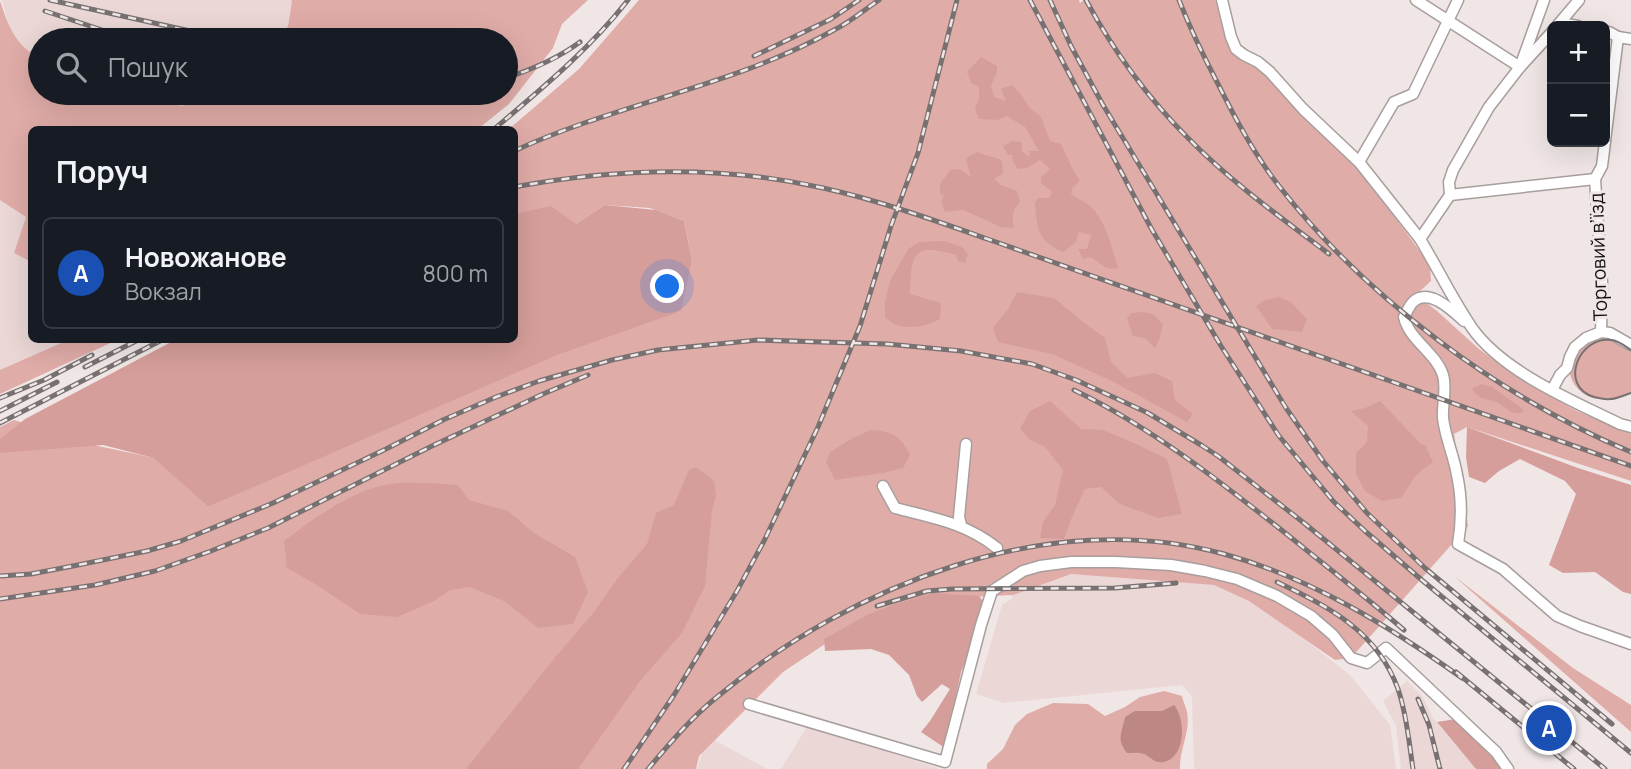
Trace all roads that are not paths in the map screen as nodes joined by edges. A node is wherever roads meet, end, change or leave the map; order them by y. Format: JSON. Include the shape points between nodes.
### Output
{"nodes":[{"id":1,"x":1222,"y":0,"type":"edge"},
{"id":2,"x":1416,"y":0,"type":"edge"},
{"id":3,"x":1458,"y":0,"type":"edge"},
{"id":4,"x":1544,"y":0,"type":"edge"},
{"id":5,"x":1579,"y":0,"type":"edge"},
{"id":6,"x":1561,"y":21,"type":"edge"},
{"id":7,"x":1449,"y":22,"type":"junction"},
{"id":8,"x":1610,"y":33,"type":"edge"},
{"id":9,"x":1547,"y":37,"type":"edge"},
{"id":10,"x":1618,"y":37,"type":"junction"},
{"id":11,"x":1631,"y":39,"type":"edge"},
{"id":12,"x":1520,"y":67,"type":"junction"},
{"id":13,"x":1610,"y":101,"type":"edge"},
{"id":14,"x":1604,"y":147,"type":"edge"},
{"id":15,"x":1359,"y":162,"type":"junction"},
{"id":16,"x":1595,"y":178,"type":"junction"},
{"id":17,"x":1450,"y":195,"type":"junction"},
{"id":18,"x":1420,"y":239,"type":"junction"},
{"id":19,"x":1473,"y":329,"type":"junction"},
{"id":20,"x":1601,"y":332,"type":"junction"},
{"id":21,"x":1631,"y":345,"type":"edge"},
{"id":22,"x":1552,"y":390,"type":"junction"},
{"id":23,"x":1631,"y":427,"type":"edge"},
{"id":24,"x":966,"y":444,"type":"dead end"},
{"id":25,"x":883,"y":486,"type":"dead end"},
{"id":26,"x":961,"y":525,"type":"junction"},
{"id":27,"x":997,"y":548,"type":"dead end"},
{"id":28,"x":1631,"y":644,"type":"edge"},
{"id":29,"x":749,"y":704,"type":"dead end"},
{"id":30,"x":1508,"y":769,"type":"edge"}],
"edges":[{"from":1,"to":15,"type":"street","via":[[1236,49],[1270,72]]},
{"from":2,"to":7,"type":"street"},
{"from":3,"to":7,"type":"street"},
{"from":4,"to":12,"type":"street"},
{"from":5,"to":6,"type":"street"},
{"from":7,"to":12,"type":"street"},
{"from":7,"to":15,"type":"street","via":[[1413,94],[1395,102]]},
{"from":8,"to":10,"type":"street"},
{"from":9,"to":12,"type":"street"},
{"from":10,"to":11,"type":"street"},
{"from":10,"to":13,"type":"street","name":"Торговий в’їзд"},
{"from":12,"to":17,"type":"street","via":[[1461,153],[1449,182]]},
{"from":14,"to":16,"type":"street","name":"Торговий в’їзд"},
{"from":15,"to":18,"type":"street"},
{"from":16,"to":17,"type":"street"},
{"from":16,"to":20,"type":"street","name":"Торговий в’їзд"},
{"from":17,"to":18,"type":"street"},
{"from":18,"to":19,"type":"street"},
{"from":19,"to":22,"type":"street","via":[[1510,364]]},
{"from":19,"to":28,"type":"street","via":[[1447,306],[1428,298],[1415,300],[1404,317],[1443,374],[1443,416],[1461,498],[1458,544],[1503,569],[1557,616]]},
{"from":20,"to":21,"type":"street"},
{"from":20,"to":22,"type":"street","via":[[1575,347]]},
{"from":22,"to":23,"type":"street"},
{"from":24,"to":26,"type":"street"},
{"from":25,"to":26,"type":"street","via":[[895,508]]},
{"from":26,"to":27,"type":"street"},
{"from":29,"to":30,"type":"street","via":[[945,762],[992,591],[1023,571],[1041,566],[1071,562],[1171,565],[1237,579],[1277,596],[1311,616],[1350,658],[1367,663],[1386,648],[1496,752]]}]}
